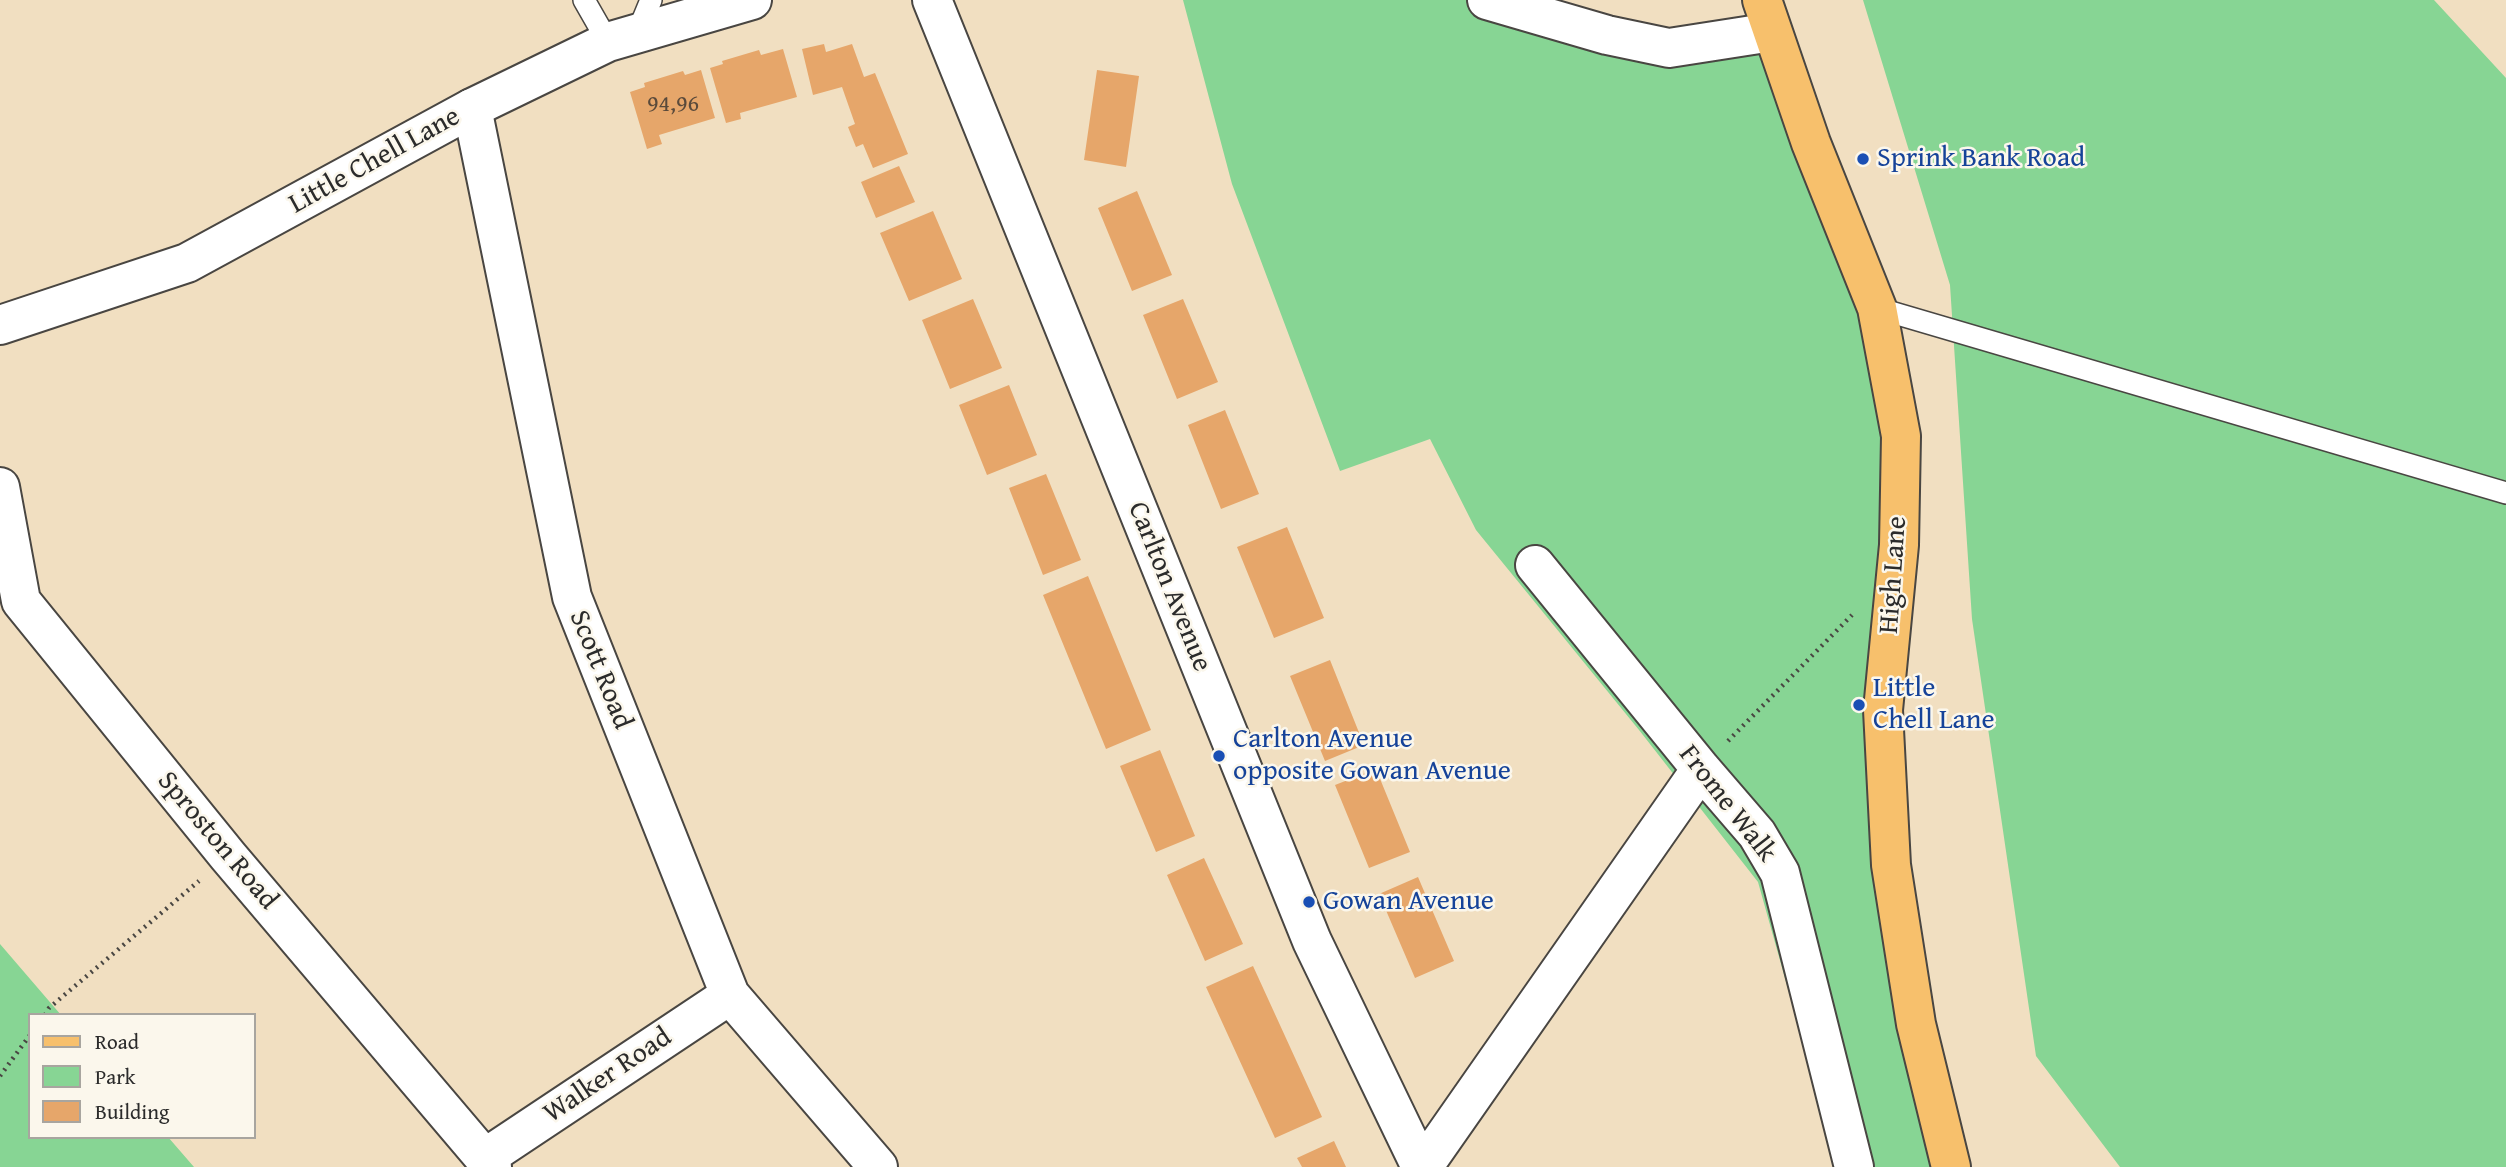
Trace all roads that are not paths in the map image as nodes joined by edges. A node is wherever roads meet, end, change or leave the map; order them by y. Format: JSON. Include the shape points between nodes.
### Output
{"nodes":[{"id":1,"x":584,"y":0,"type":"edge"},
{"id":2,"x":752,"y":0,"type":"edge"},
{"id":3,"x":932,"y":0,"type":"edge"},
{"id":4,"x":1487,"y":0,"type":"edge"},
{"id":5,"x":1767,"y":16,"type":"edge"},
{"id":6,"x":632,"y":25,"type":"edge"},
{"id":7,"x":472,"y":108,"type":"junction"},
{"id":8,"x":1877,"y":308,"type":"junction"},
{"id":9,"x":0,"y":325,"type":"edge"},
{"id":10,"x":0,"y":486,"type":"edge"},
{"id":11,"x":2506,"y":493,"type":"edge"},
{"id":12,"x":1535,"y":565,"type":"dead end"},
{"id":13,"x":1701,"y":769,"type":"junction"},
{"id":14,"x":730,"y":995,"type":"junction"},
{"id":15,"x":488,"y":1162,"type":"edge"},
{"id":16,"x":878,"y":1167,"type":"edge"},
{"id":17,"x":1422,"y":1167,"type":"edge"},
{"id":18,"x":1854,"y":1167,"type":"edge"},
{"id":19,"x":1951,"y":1167,"type":"edge"}],
"edges":[{"from":1,"to":6,"type":"lane"},
{"from":2,"to":6,"type":"street","name":"Little Chell Lane"},
{"from":3,"to":17,"type":"street","name":"Carlton Avenue","via":[[1312,941]]},
{"from":4,"to":5,"type":"street","via":[[1669,48]]},
{"from":5,"to":8,"type":"main road","name":"High Lane","via":[[1811,143]]},
{"from":6,"to":7,"type":"street","name":"Little Chell Lane"},
{"from":7,"to":9,"type":"street","name":"Little Chell Lane","via":[[187,263]]},
{"from":7,"to":14,"type":"street","name":"Scott Road","via":[[572,597]]},
{"from":8,"to":11,"type":"lane"},
{"from":8,"to":19,"type":"main road","name":"High Lane","via":[[1901,436],[1899,545],[1883,710],[1891,865],[1916,1024]]},
{"from":10,"to":15,"type":"street","name":"Sproston Road","via":[[21,601]]},
{"from":12,"to":13,"type":"street","name":"Frome Walk"},
{"from":13,"to":17,"type":"street"},
{"from":13,"to":18,"type":"street","name":"Frome Walk","via":[[1758,834],[1780,873]]},
{"from":14,"to":15,"type":"street","name":"Walker Road"},
{"from":14,"to":16,"type":"street","name":"Scott Road"}]}
